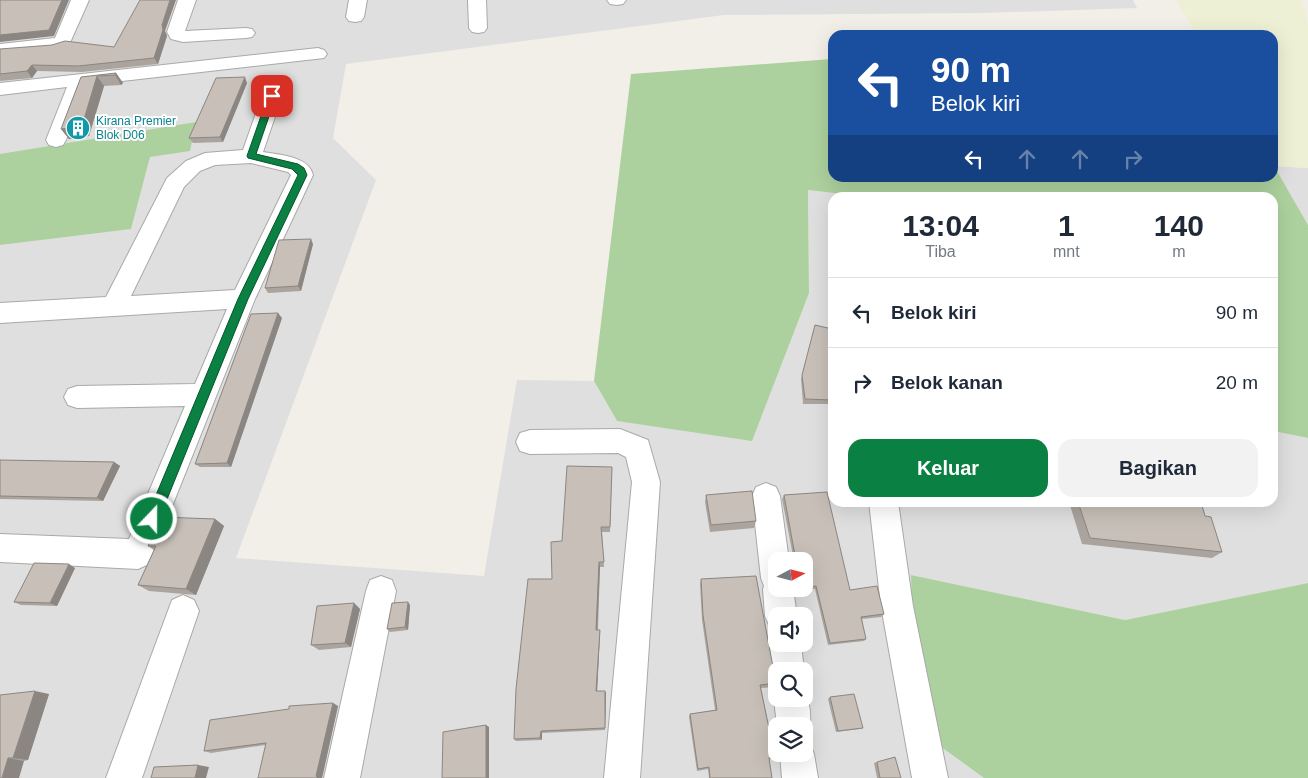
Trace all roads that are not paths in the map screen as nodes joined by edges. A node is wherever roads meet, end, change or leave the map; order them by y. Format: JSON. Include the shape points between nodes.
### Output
{"nodes":[{"id":1,"x":80,"y":0,"type":"edge"},
{"id":2,"x":188,"y":0,"type":"edge"},
{"id":3,"x":358,"y":0,"type":"edge"},
{"id":4,"x":477,"y":0,"type":"edge"},
{"id":5,"x":355,"y":17,"type":"dead end"},
{"id":6,"x":478,"y":28,"type":"dead end"},
{"id":7,"x":246,"y":33,"type":"dead end"},
{"id":8,"x":0,"y":50,"type":"edge"},
{"id":9,"x":318,"y":54,"type":"dead end"},
{"id":10,"x":80,"y":80,"type":"junction"},
{"id":11,"x":4,"y":88,"type":"edge"},
{"id":12,"x":272,"y":96,"type":"dead end"},
{"id":13,"x":0,"y":106,"type":"edge"},
{"id":14,"x":56,"y":140,"type":"dead end"},
{"id":15,"x":251,"y":156,"type":"junction"},
{"id":16,"x":243,"y":299,"type":"junction"},
{"id":17,"x":114,"y":306,"type":"junction"},
{"id":18,"x":0,"y":313,"type":"edge"},
{"id":19,"x":203,"y":395,"type":"junction"},
{"id":20,"x":77,"y":397,"type":"dead end"},
{"id":21,"x":530,"y":442,"type":"dead end"},
{"id":22,"x":766,"y":496,"type":"dead end"},
{"id":23,"x":884,"y":507,"type":"edge"},
{"id":24,"x":0,"y":548,"type":"edge"},
{"id":25,"x":773,"y":552,"type":"edge"},
{"id":26,"x":381,"y":591,"type":"dead end"},
{"id":27,"x":183,"y":611,"type":"dead end"},
{"id":28,"x":798,"y":762,"type":"edge"},
{"id":29,"x":124,"y":778,"type":"edge"},
{"id":30,"x":342,"y":778,"type":"edge"},
{"id":31,"x":622,"y":778,"type":"edge"},
{"id":32,"x":800,"y":778,"type":"edge"},
{"id":33,"x":930,"y":778,"type":"edge"}],
"edges":[{"from":1,"to":8,"type":"street","via":[[63,41]]},
{"from":2,"to":7,"type":"street","via":[[177,35]]},
{"from":3,"to":5,"type":"street"},
{"from":4,"to":6,"type":"street"},
{"from":9,"to":10,"type":"street"},
{"from":10,"to":11,"type":"street"},
{"from":10,"to":14,"type":"street"},
{"from":11,"to":13,"type":"street"},
{"from":12,"to":15,"type":"street"},
{"from":15,"to":16,"type":"street","via":[[295,166],[302,175]]},
{"from":15,"to":17,"type":"street","via":[[212,158],[193,166],[175,182]]},
{"from":16,"to":17,"type":"street"},
{"from":16,"to":19,"type":"street"},
{"from":17,"to":18,"type":"street"},
{"from":19,"to":20,"type":"street"},
{"from":19,"to":24,"type":"street","via":[[138,554]]},
{"from":21,"to":31,"type":"street","via":[[620,441],[638,449],[646,482]]},
{"from":22,"to":25,"type":"street"},
{"from":23,"to":33,"type":"street","via":[[898,606]]},
{"from":26,"to":30,"type":"street"},
{"from":27,"to":29,"type":"street"},
{"from":28,"to":32,"type":"street"}]}
